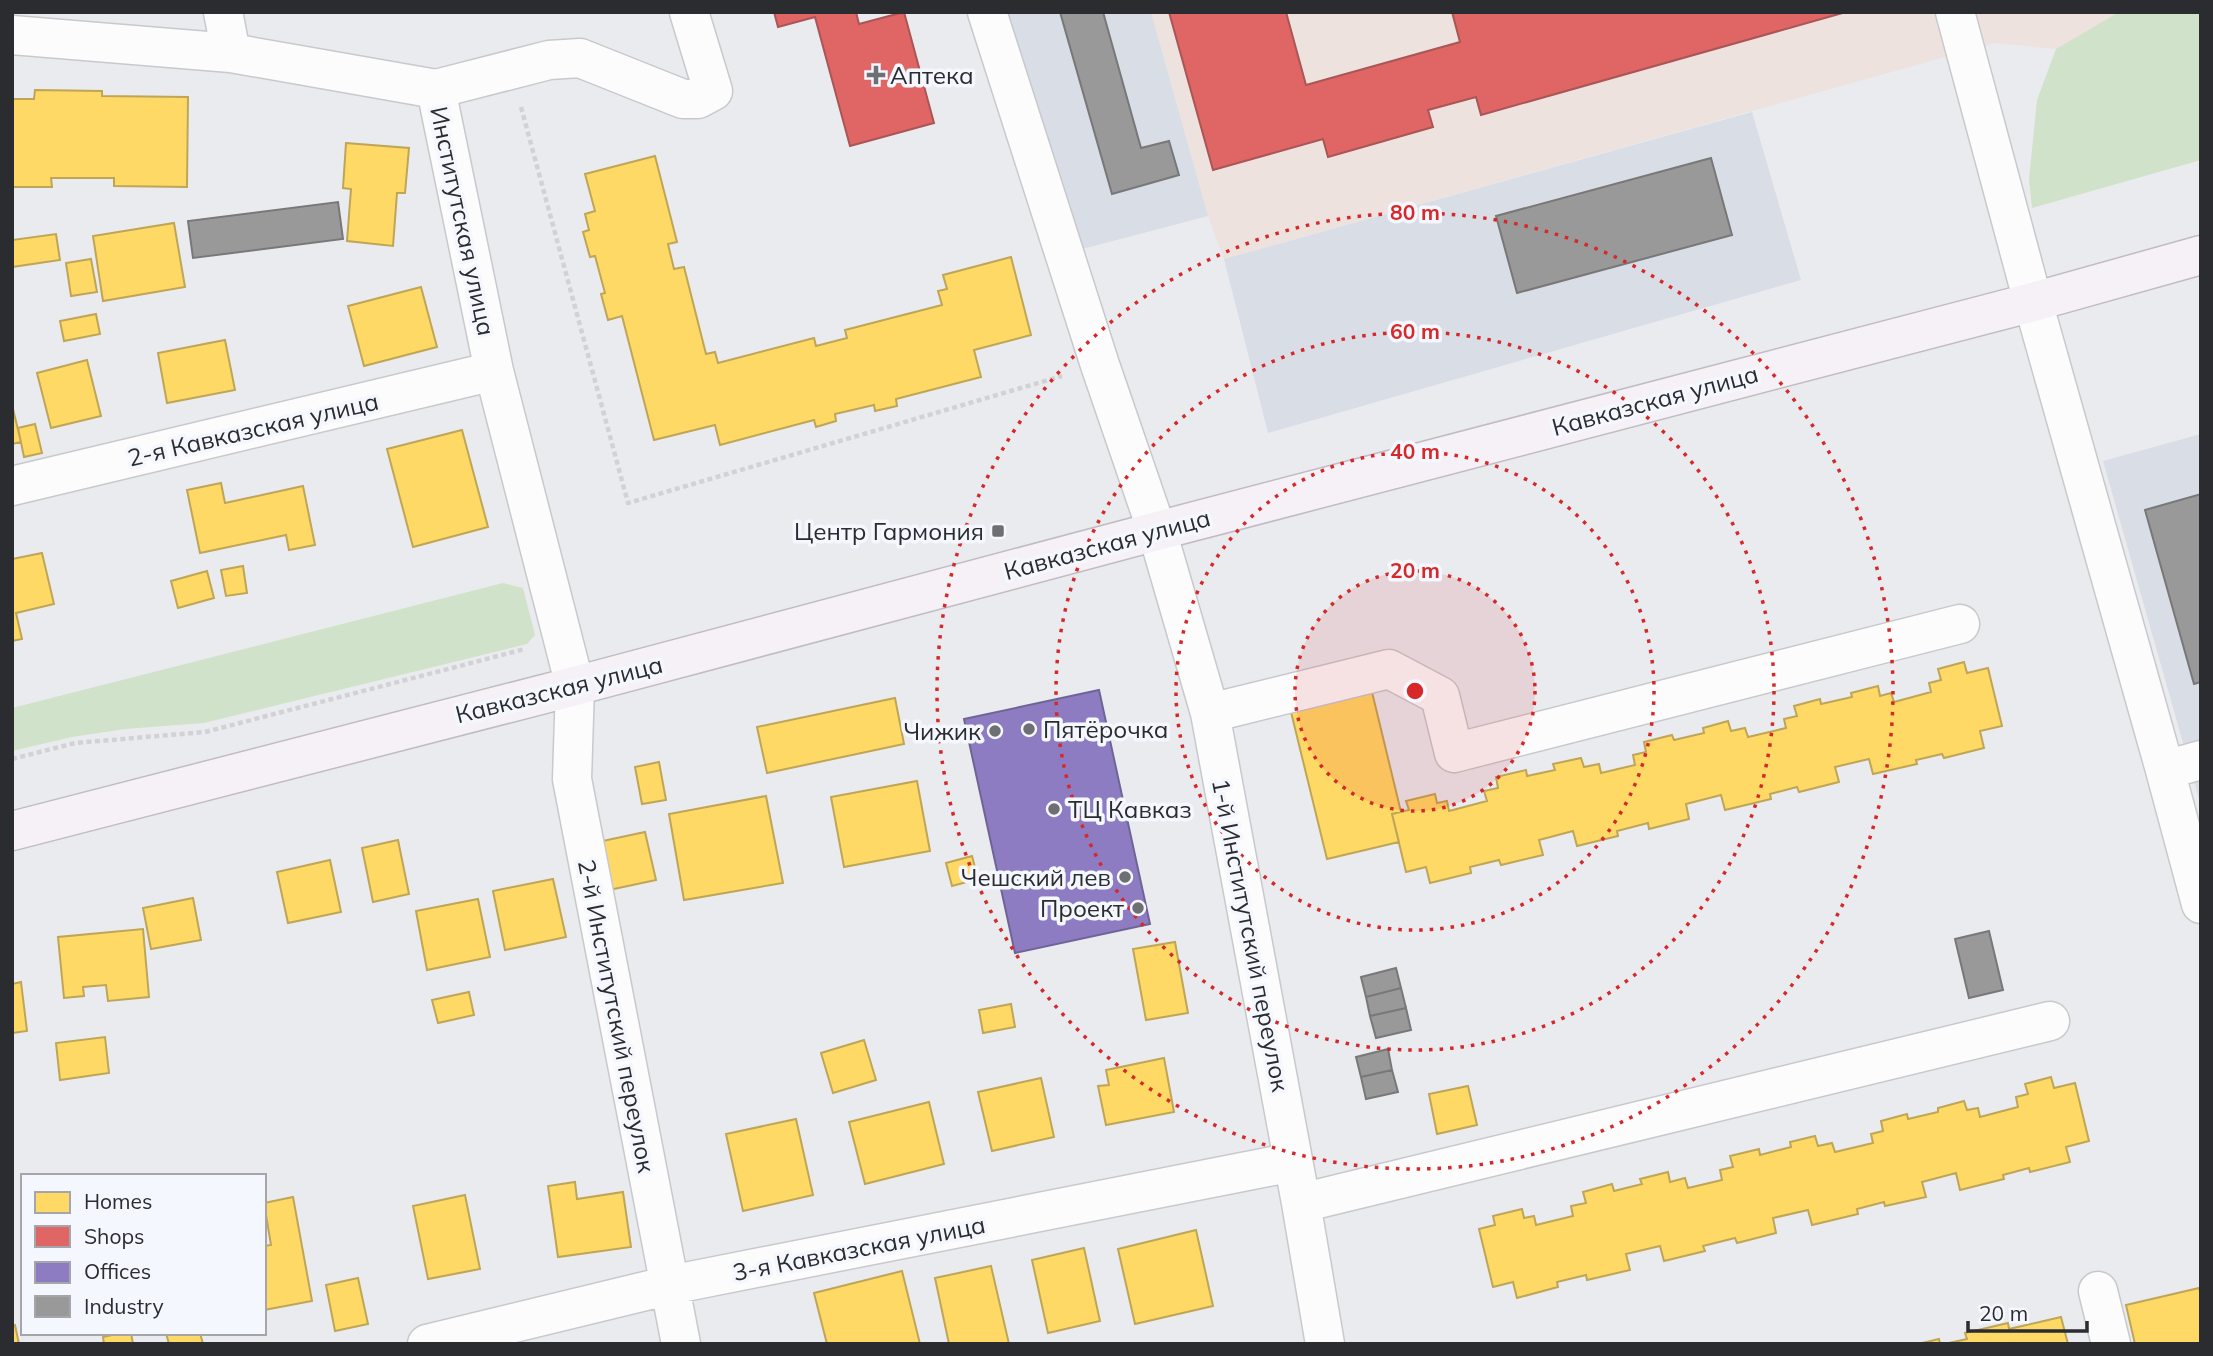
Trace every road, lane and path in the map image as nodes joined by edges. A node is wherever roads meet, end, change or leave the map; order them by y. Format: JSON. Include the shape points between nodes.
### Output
{"nodes":[{"id":1,"x":223,"y":12,"type":"edge"},
{"id":2,"x":689,"y":12,"type":"edge"},
{"id":3,"x":988,"y":12,"type":"edge"},
{"id":4,"x":1955,"y":12,"type":"edge"},
{"id":5,"x":12,"y":35,"type":"edge"},
{"id":6,"x":230,"y":53,"type":"junction"},
{"id":7,"x":511,"y":69,"type":"junction"},
{"id":8,"x":436,"y":89,"type":"junction"},
{"id":9,"x":2201,"y":255,"type":"edge"},
{"id":10,"x":2033,"y":302,"type":"junction"},
{"id":11,"x":1100,"y":365,"type":"junction"},
{"id":12,"x":494,"y":371,"type":"junction"},
{"id":13,"x":12,"y":486,"type":"edge"},
{"id":14,"x":1157,"y":531,"type":"junction"},
{"id":15,"x":1960,"y":624,"type":"dead end"},
{"id":16,"x":563,"y":639,"type":"junction"},
{"id":17,"x":575,"y":686,"type":"junction"},
{"id":18,"x":1210,"y":713,"type":"junction"},
{"id":19,"x":12,"y":759,"type":"edge"},
{"id":20,"x":2183,"y":765,"type":"edge"},
{"id":21,"x":12,"y":831,"type":"edge"},
{"id":22,"x":2201,"y":904,"type":"edge"},
{"id":23,"x":2050,"y":1021,"type":"dead end"},
{"id":24,"x":1293,"y":1162,"type":"junction"},
{"id":25,"x":1301,"y":1203,"type":"junction"},
{"id":26,"x":670,"y":1285,"type":"junction"},
{"id":27,"x":2098,"y":1291,"type":"dead end"},
{"id":28,"x":427,"y":1344,"type":"edge"},
{"id":29,"x":681,"y":1344,"type":"edge"},
{"id":30,"x":1325,"y":1344,"type":"edge"},
{"id":31,"x":2111,"y":1344,"type":"edge"}],
"edges":[{"from":1,"to":6,"type":"street"},
{"from":2,"to":7,"type":"street","via":[[713,91],[698,99],[683,99],[580,58]]},
{"from":3,"to":11,"type":"street","name":"1-й Институтский переулок"},
{"from":4,"to":10,"type":"street"},
{"from":5,"to":6,"type":"street","name":"Институтская улица"},
{"from":6,"to":8,"type":"street","name":"Институтская улица"},
{"from":7,"to":8,"type":"street"},
{"from":7,"to":11,"type":"path","via":[[628,503]]},
{"from":8,"to":12,"type":"street","name":"Институтская улица"},
{"from":9,"to":10,"type":"main road","name":"Кавказская улица"},
{"from":10,"to":14,"type":"main road","name":"Кавказская улица"},
{"from":10,"to":20,"type":"street"},
{"from":11,"to":14,"type":"street","name":"1-й Институтский переулок"},
{"from":12,"to":13,"type":"street","name":"2-я Кавказская улица"},
{"from":12,"to":16,"type":"street","name":"Институтская улица"},
{"from":14,"to":17,"type":"main road","name":"Кавказская улица"},
{"from":14,"to":18,"type":"street","name":"1-й Институтский переулок"},
{"from":15,"to":18,"type":"street","via":[[1454,753],[1440,696],[1389,669]]},
{"from":16,"to":17,"type":"street","name":"Институтская улица"},
{"from":16,"to":19,"type":"path","via":[[205,732],[75,743]]},
{"from":17,"to":21,"type":"main road","name":"Кавказская улица"},
{"from":17,"to":26,"type":"street","name":"2-й Институтский переулок","via":[[572,779]]},
{"from":18,"to":24,"type":"street","name":"1-й Институтский переулок"},
{"from":20,"to":22,"type":"street"},
{"from":23,"to":25,"type":"street"},
{"from":24,"to":25,"type":"street","name":"1-й Институтский переулок"},
{"from":24,"to":26,"type":"street","name":"3-я Кавказская улица"},
{"from":25,"to":30,"type":"street","name":"1-й Институтский переулок"},
{"from":26,"to":28,"type":"street","name":"3-я Кавказская улица"},
{"from":26,"to":29,"type":"street","name":"2-й Институтский переулок"},
{"from":27,"to":31,"type":"street"}]}
